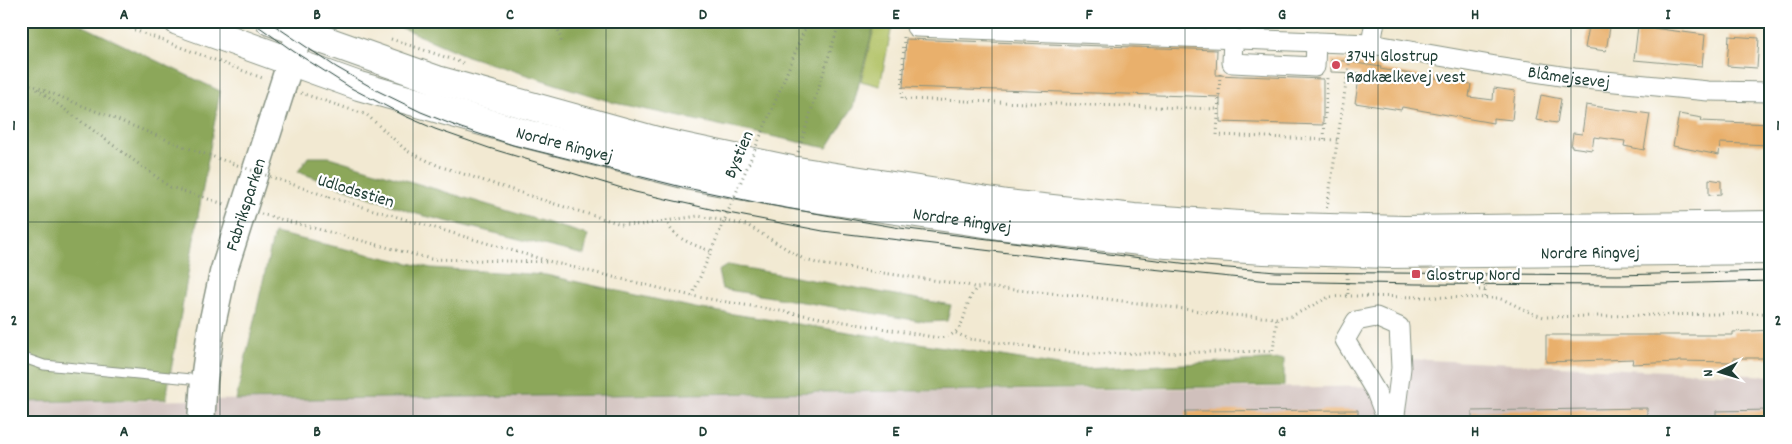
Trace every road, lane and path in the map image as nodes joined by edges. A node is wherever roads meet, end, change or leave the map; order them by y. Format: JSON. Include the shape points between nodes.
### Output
{"nodes":[{"id":1,"x":111,"y":21,"type":"edge"},
{"id":2,"x":178,"y":21,"type":"edge"},
{"id":3,"x":270,"y":21,"type":"edge"},
{"id":4,"x":556,"y":21,"type":"edge"},
{"id":5,"x":808,"y":21,"type":"edge"},
{"id":6,"x":840,"y":21,"type":"edge"},
{"id":7,"x":1375,"y":21,"type":"edge"},
{"id":8,"x":910,"y":26,"type":"edge"},
{"id":9,"x":1009,"y":26,"type":"edge"},
{"id":10,"x":300,"y":32,"type":"junction"},
{"id":11,"x":1227,"y":38,"type":"junction"},
{"id":12,"x":1322,"y":42,"type":"junction"},
{"id":13,"x":1352,"y":43,"type":"junction"},
{"id":14,"x":562,"y":44,"type":"dead end"},
{"id":15,"x":1371,"y":44,"type":"junction"},
{"id":16,"x":286,"y":74,"type":"junction"},
{"id":17,"x":21,"y":82,"type":"edge"},
{"id":18,"x":37,"y":89,"type":"junction"},
{"id":19,"x":1771,"y":92,"type":"edge"},
{"id":20,"x":1218,"y":109,"type":"junction"},
{"id":21,"x":1324,"y":139,"type":"junction"},
{"id":22,"x":1337,"y":140,"type":"junction"},
{"id":23,"x":797,"y":154,"type":"dead end"},
{"id":24,"x":243,"y":210,"type":"junction"},
{"id":25,"x":1327,"y":212,"type":"dead end"},
{"id":26,"x":666,"y":220,"type":"junction"},
{"id":27,"x":1771,"y":225,"type":"edge"},
{"id":28,"x":1771,"y":250,"type":"edge"},
{"id":29,"x":712,"y":252,"type":"junction"},
{"id":30,"x":554,"y":263,"type":"junction"},
{"id":31,"x":1485,"y":268,"type":"dead end"},
{"id":32,"x":978,"y":288,"type":"junction"},
{"id":33,"x":1352,"y":289,"type":"dead end"},
{"id":34,"x":1348,"y":290,"type":"dead end"},
{"id":35,"x":1479,"y":290,"type":"dead end"},
{"id":36,"x":1485,"y":290,"type":"junction"},
{"id":37,"x":692,"y":296,"type":"junction"},
{"id":38,"x":1485,"y":297,"type":"junction"},
{"id":39,"x":1771,"y":313,"type":"edge"},
{"id":40,"x":1277,"y":318,"type":"junction"},
{"id":41,"x":956,"y":333,"type":"junction"},
{"id":42,"x":21,"y":357,"type":"edge"},
{"id":43,"x":204,"y":380,"type":"junction"},
{"id":44,"x":201,"y":423,"type":"edge"},
{"id":45,"x":1388,"y":423,"type":"edge"},
{"id":46,"x":1394,"y":423,"type":"edge"}],
"edges":[{"from":1,"to":16,"type":"path"},
{"from":2,"to":16,"type":"main road","name":"Nordre Ringvej"},
{"from":3,"to":10,"type":"main road","name":"Nordre Ringvej"},
{"from":4,"to":14,"type":"path"},
{"from":5,"to":29,"type":"path","name":"Bystien","bridge":true},
{"from":6,"to":23,"type":"path"},
{"from":7,"to":15,"type":"street"},
{"from":8,"to":9,"type":"street","name":"Blåmejsevej"},
{"from":8,"to":20,"type":"path","via":[[902,99]]},
{"from":9,"to":11,"type":"street","name":"Blåmejsevej"},
{"from":10,"to":16,"type":"street","name":"Fabriksparken"},
{"from":10,"to":27,"type":"main road","name":"Nordre Ringvej","via":[[437,80],[664,143],[791,170],[1007,204],[1245,226],[1394,230]]},
{"from":11,"to":12,"type":"street","name":"Blåmejsevej"},
{"from":11,"to":12,"type":"street","via":[[1232,63],[1287,66],[1315,67]]},
{"from":11,"to":20,"type":"path"},
{"from":12,"to":13,"type":"street","name":"Blåmejsevej"},
{"from":12,"to":21,"type":"path"},
{"from":13,"to":15,"type":"street","name":"Blåmejsevej"},
{"from":13,"to":22,"type":"path"},
{"from":15,"to":19,"type":"street","name":"Blåmejsevej","via":[[1574,78],[1708,91]]},
{"from":16,"to":24,"type":"street","name":"Fabriksparken"},
{"from":16,"to":26,"type":"path","via":[[366,115],[407,151],[439,166],[621,224],[640,225]]},
{"from":16,"to":28,"type":"main road","name":"Nordre Ringvej","via":[[359,86],[523,134],[692,176],[793,195],[998,225],[1167,244],[1264,250],[1388,254]]},
{"from":17,"to":18,"type":"path","name":"Udlodsstien"},
{"from":18,"to":24,"type":"path","via":[[170,187]]},
{"from":18,"to":30,"type":"path","name":"Udlodsstien","bridge":true,"via":[[185,147],[329,197]]},
{"from":20,"to":21,"type":"path","via":[[1217,136]]},
{"from":21,"to":22,"type":"path"},
{"from":22,"to":25,"type":"path"},
{"from":24,"to":30,"type":"path","via":[[431,258]]},
{"from":24,"to":43,"type":"street","name":"Fabriksparken","via":[[211,329]]},
{"from":26,"to":29,"type":"path","via":[[676,236]]},
{"from":26,"to":32,"type":"path","via":[[698,216],[747,225],[805,260]]},
{"from":29,"to":37,"type":"path","name":"Bystien"},
{"from":30,"to":37,"type":"path","name":"Udlodsstien"},
{"from":31,"to":36,"type":"path"},
{"from":32,"to":40,"type":"path","via":[[1083,296],[1231,316]]},
{"from":32,"to":41,"type":"path","via":[[970,297],[965,317]]},
{"from":33,"to":34,"type":"path"},
{"from":35,"to":36,"type":"path"},
{"from":36,"to":38,"type":"path"},
{"from":37,"to":41,"type":"path","name":"Udlodsstien","via":[[939,338]]},
{"from":38,"to":39,"type":"path","via":[[1508,301],[1544,317]]},
{"from":38,"to":40,"type":"path","via":[[1329,297],[1292,316]]},
{"from":40,"to":41,"type":"path","via":[[1273,351],[1088,354],[969,339]]},
{"from":42,"to":43,"type":"lane","via":[[44,365]]},
{"from":43,"to":44,"type":"street","name":"Fabriksparken"},
{"from":45,"to":46,"type":"street","via":[[1376,392],[1345,340],[1356,321],[1376,317],[1399,327],[1402,368]]}]}
